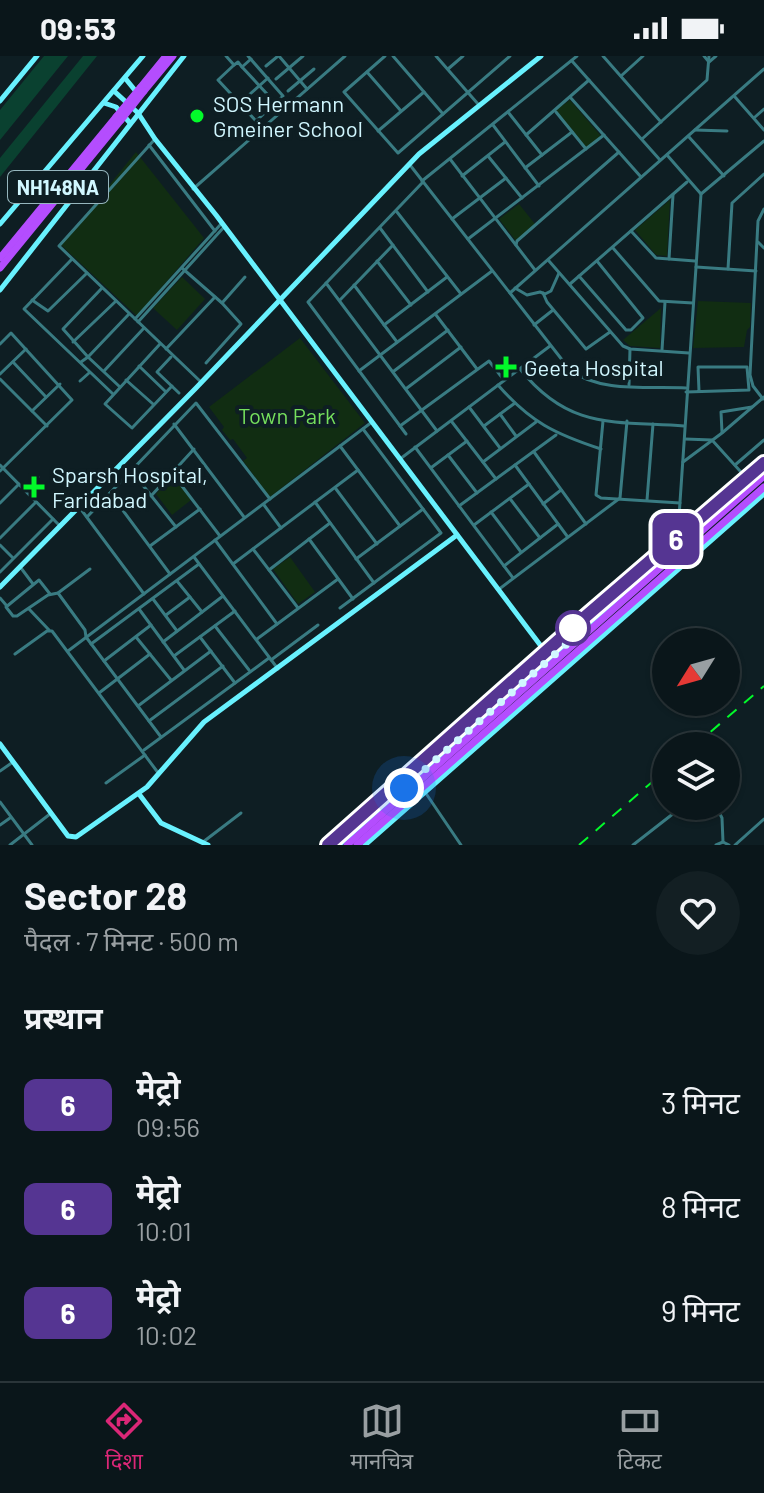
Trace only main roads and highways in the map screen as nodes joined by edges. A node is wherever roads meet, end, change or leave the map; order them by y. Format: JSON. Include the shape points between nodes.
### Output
{"nodes":[{"id":1,"x":166,"y":56,"type":"edge"},
{"id":2,"x":173,"y":56,"type":"edge"},
{"id":3,"x":145,"y":92,"type":"junction"},
{"id":4,"x":119,"y":118,"type":"junction"},
{"id":5,"x":0,"y":258,"type":"edge"},
{"id":6,"x":0,"y":268,"type":"edge"},
{"id":7,"x":764,"y":476,"type":"edge"},
{"id":8,"x":764,"y":487,"type":"edge"},
{"id":9,"x":693,"y":540,"type":"junction"},
{"id":10,"x":661,"y":560,"type":"road end"},
{"id":11,"x":477,"y":739,"type":"junction"},
{"id":12,"x":347,"y":845,"type":"edge"},
{"id":13,"x":357,"y":845,"type":"edge"}],
"edges":[{"from":1,"to":3,"type":"highway","number":"NH148NA"},
{"from":2,"to":3,"type":"highway","number":"NH148NA"},
{"from":3,"to":4,"type":"highway","number":"NH148NA","bridge":true},
{"from":4,"to":5,"type":"highway","number":"NH148NA"},
{"from":4,"to":6,"type":"highway","number":"NH148NA"},
{"from":7,"to":9,"type":"highway"},
{"from":8,"to":11,"type":"highway"},
{"from":9,"to":10,"type":"highway"},
{"from":9,"to":11,"type":"highway"},
{"from":11,"to":12,"type":"highway"},
{"from":11,"to":13,"type":"highway"}]}
